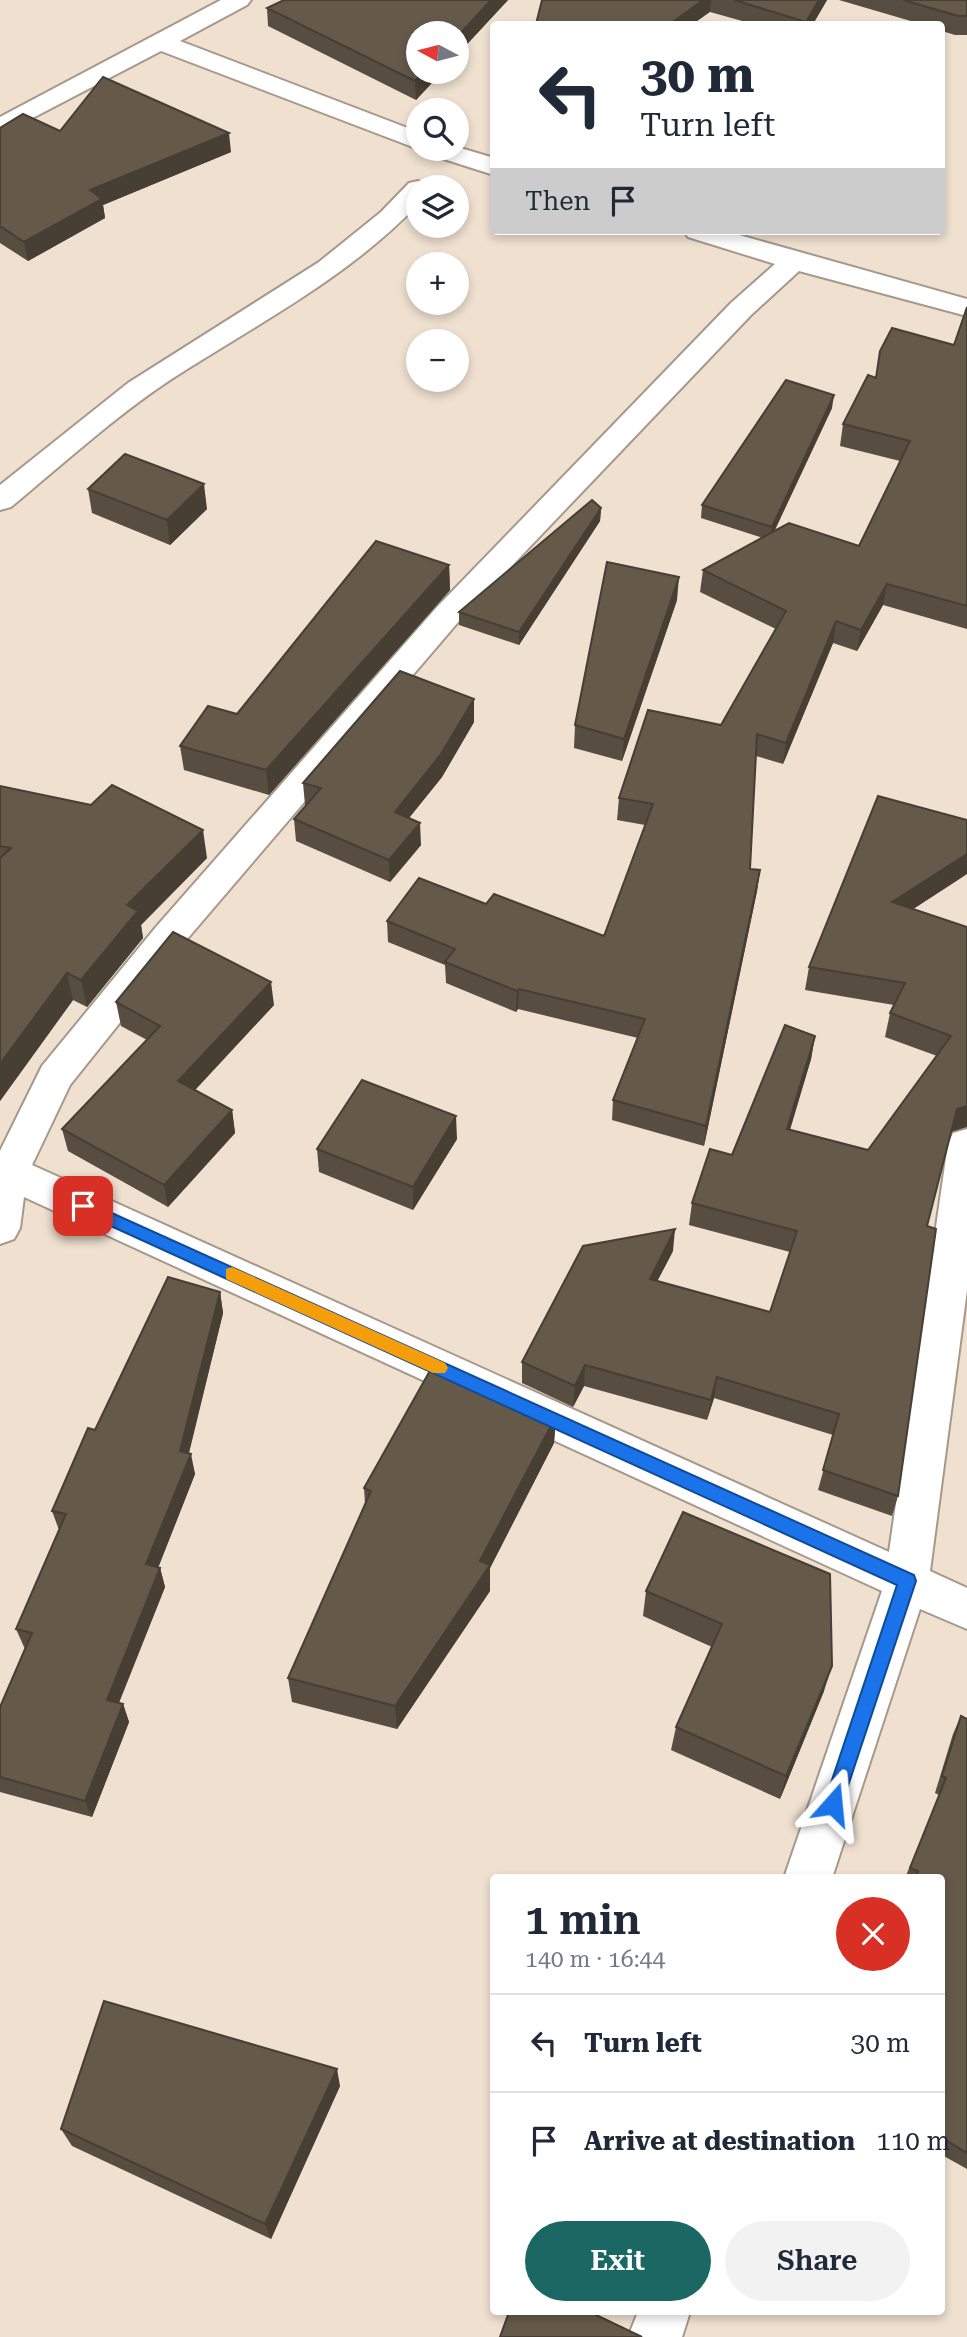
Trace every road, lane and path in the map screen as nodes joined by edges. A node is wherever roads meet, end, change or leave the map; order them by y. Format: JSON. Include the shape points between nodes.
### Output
{"nodes":[{"id":1,"x":239,"y":0,"type":"edge"},
{"id":2,"x":160,"y":42,"type":"junction"},
{"id":3,"x":0,"y":127,"type":"edge"},
{"id":4,"x":406,"y":136,"type":"edge"},
{"id":5,"x":469,"y":159,"type":"edge"},
{"id":6,"x":490,"y":166,"type":"edge"},
{"id":7,"x":406,"y":200,"type":"edge"},
{"id":8,"x":710,"y":235,"type":"edge"},
{"id":9,"x":794,"y":261,"type":"junction"},
{"id":10,"x":967,"y":308,"type":"edge"},
{"id":11,"x":0,"y":500,"type":"edge"},
{"id":12,"x":967,"y":1144,"type":"edge"},
{"id":13,"x":4,"y":1170,"type":"edge"},
{"id":14,"x":0,"y":1228,"type":"edge"},
{"id":15,"x":907,"y":1581,"type":"junction"},
{"id":16,"x":967,"y":1609,"type":"edge"},
{"id":17,"x":809,"y":1874,"type":"edge"},
{"id":18,"x":663,"y":2315,"type":"edge"},
{"id":19,"x":655,"y":2337,"type":"edge"}],
"edges":[{"from":1,"to":2,"type":"street"},
{"from":2,"to":3,"type":"street"},
{"from":2,"to":4,"type":"street"},
{"from":5,"to":6,"type":"street"},
{"from":7,"to":11,"type":"street","via":[[323,272],[156,376]]},
{"from":8,"to":9,"type":"street"},
{"from":9,"to":10,"type":"street"},
{"from":9,"to":13,"type":"street","via":[[741,309],[448,614],[169,936],[55,1076]]},
{"from":12,"to":15,"type":"street"},
{"from":13,"to":14,"type":"street"},
{"from":13,"to":15,"type":"street"},
{"from":15,"to":16,"type":"street"},
{"from":15,"to":17,"type":"street"},
{"from":18,"to":19,"type":"street"}]}
